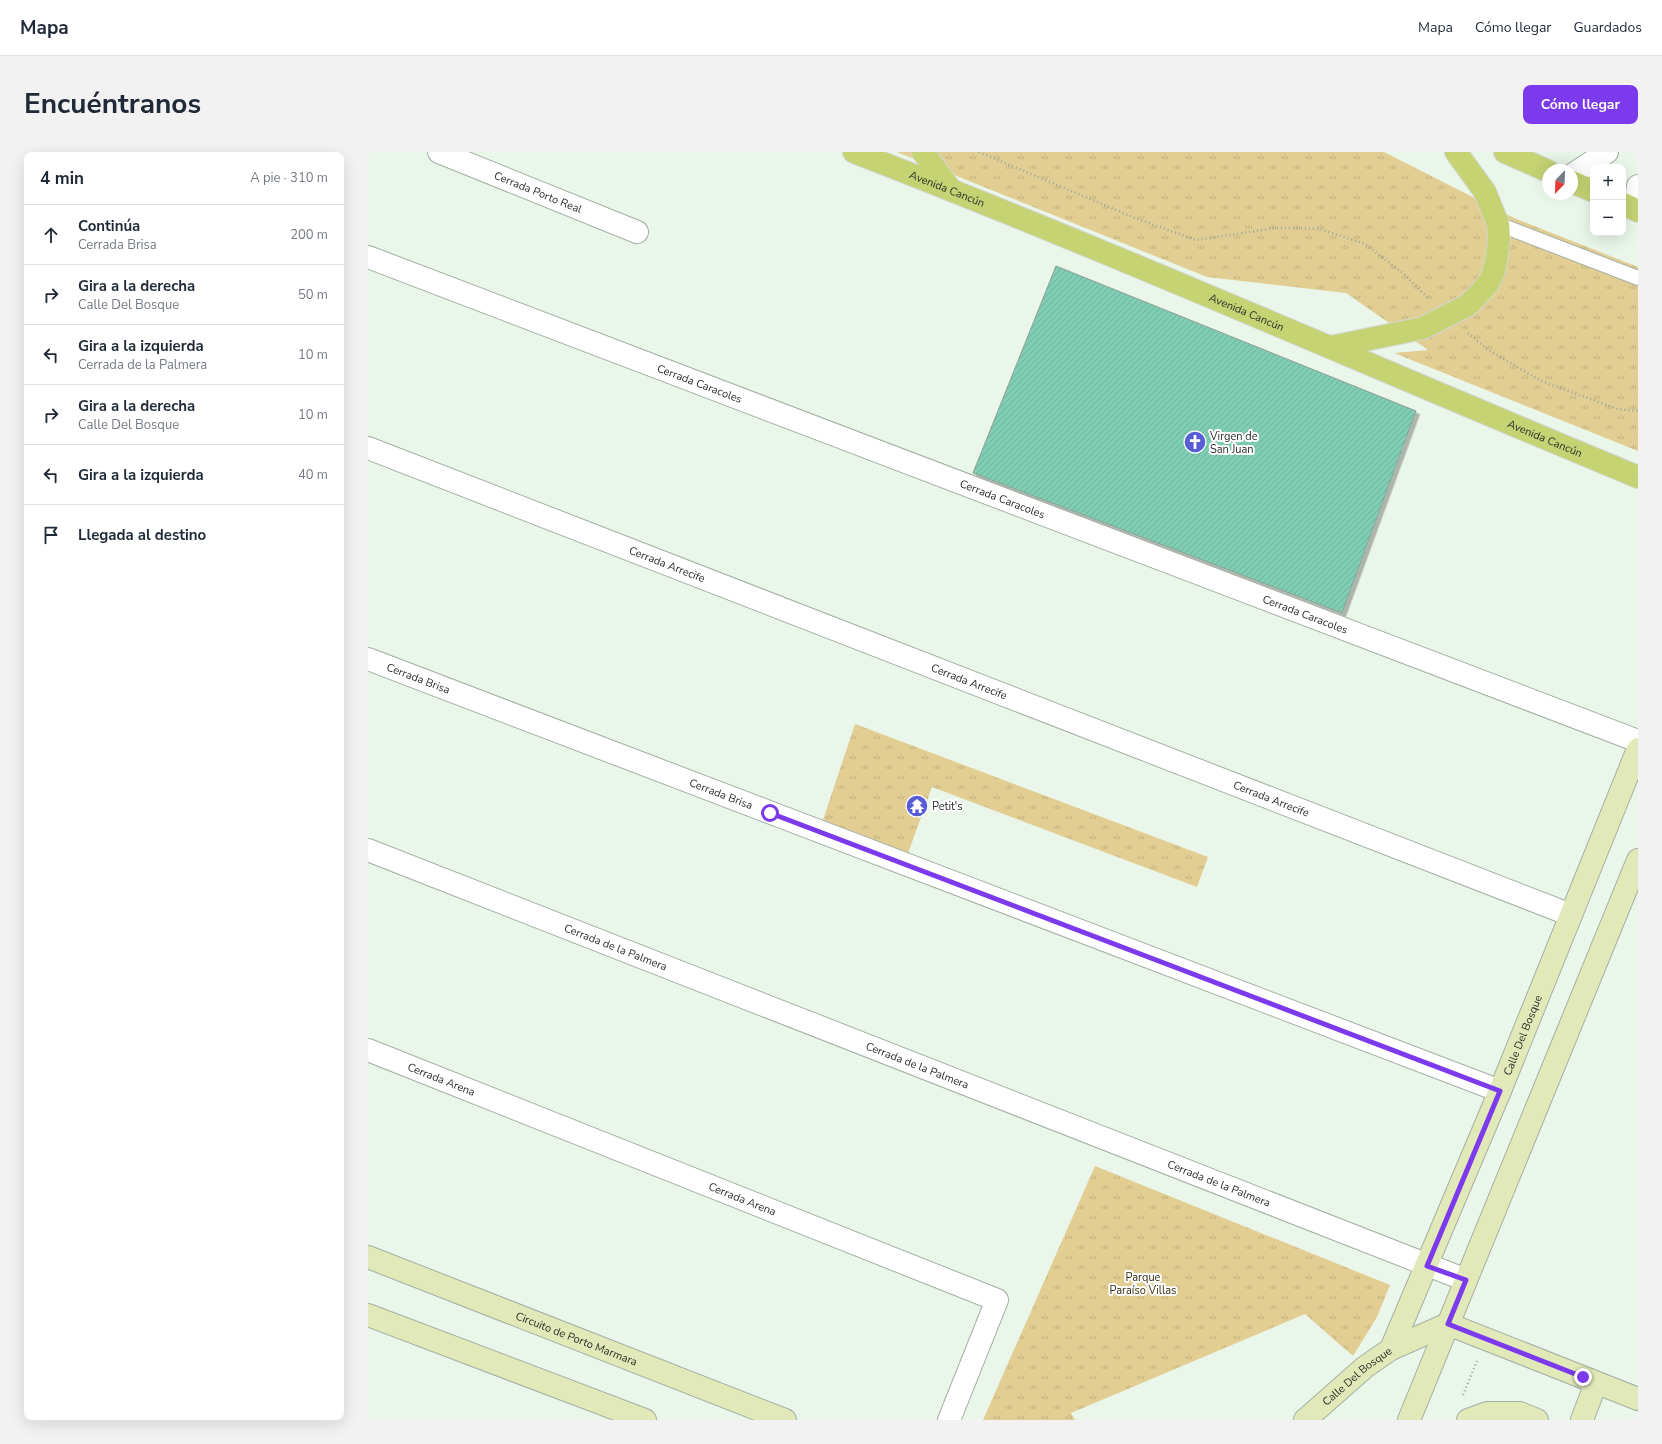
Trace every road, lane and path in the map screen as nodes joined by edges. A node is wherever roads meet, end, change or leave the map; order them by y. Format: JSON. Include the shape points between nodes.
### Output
{"nodes":[{"id":1,"x":439,"y":152,"type":"edge"},
{"id":2,"x":854,"y":152,"type":"edge"},
{"id":3,"x":923,"y":152,"type":"edge"},
{"id":4,"x":979,"y":152,"type":"edge"},
{"id":5,"x":1456,"y":152,"type":"edge"},
{"id":6,"x":1505,"y":152,"type":"edge"},
{"id":7,"x":1607,"y":152,"type":"edge"},
{"id":8,"x":1542,"y":168,"type":"edge"},
{"id":9,"x":1578,"y":171,"type":"edge"},
{"id":10,"x":1578,"y":185,"type":"edge"},
{"id":11,"x":1638,"y":186,"type":"edge"},
{"id":12,"x":951,"y":190,"type":"junction"},
{"id":13,"x":1590,"y":190,"type":"edge"},
{"id":14,"x":1632,"y":208,"type":"edge"},
{"id":15,"x":1498,"y":224,"type":"junction"},
{"id":16,"x":637,"y":232,"type":"dead end"},
{"id":17,"x":368,"y":257,"type":"edge"},
{"id":18,"x":1638,"y":278,"type":"edge"},
{"id":19,"x":1447,"y":317,"type":"junction"},
{"id":20,"x":1331,"y":347,"type":"junction"},
{"id":21,"x":1638,"y":411,"type":"edge"},
{"id":22,"x":368,"y":448,"type":"edge"},
{"id":23,"x":1638,"y":477,"type":"edge"},
{"id":24,"x":368,"y":659,"type":"edge"},
{"id":25,"x":1638,"y":741,"type":"edge"},
{"id":26,"x":1638,"y":749,"type":"edge"},
{"id":27,"x":368,"y":850,"type":"edge"},
{"id":28,"x":1638,"y":860,"type":"edge"},
{"id":29,"x":1571,"y":915,"type":"junction"},
{"id":30,"x":368,"y":1050,"type":"edge"},
{"id":31,"x":1500,"y":1091,"type":"junction"},
{"id":32,"x":368,"y":1257,"type":"edge"},
{"id":33,"x":1427,"y":1266,"type":"junction"},
{"id":34,"x":1466,"y":1280,"type":"junction"},
{"id":35,"x":368,"y":1315,"type":"edge"},
{"id":36,"x":1448,"y":1324,"type":"junction"},
{"id":37,"x":1486,"y":1339,"type":"junction"},
{"id":38,"x":1391,"y":1349,"type":"junction"},
{"id":39,"x":1596,"y":1383,"type":"junction"},
{"id":40,"x":1461,"y":1399,"type":"dead end"},
{"id":41,"x":1638,"y":1399,"type":"edge"},
{"id":42,"x":645,"y":1420,"type":"edge"},
{"id":43,"x":785,"y":1420,"type":"edge"},
{"id":44,"x":949,"y":1420,"type":"edge"},
{"id":45,"x":1305,"y":1420,"type":"edge"},
{"id":46,"x":1408,"y":1420,"type":"edge"},
{"id":47,"x":1468,"y":1420,"type":"edge"},
{"id":48,"x":1537,"y":1420,"type":"edge"},
{"id":49,"x":1582,"y":1420,"type":"edge"}],
"edges":[{"from":1,"to":16,"type":"street","name":"Cerrada Porto Real"},
{"from":2,"to":12,"type":"main road","name":"Avenida Cancún"},
{"from":3,"to":12,"type":"main road"},
{"from":4,"to":19,"type":"path","via":[[1135,218],[1196,240],[1276,228],[1320,229],[1365,244],[1404,274]]},
{"from":5,"to":15,"type":"main road","via":[[1485,192]]},
{"from":6,"to":8,"type":"main road"},
{"from":7,"to":9,"type":"street"},
{"from":10,"to":13,"type":"main road"},
{"from":11,"to":14,"type":"street"},
{"from":12,"to":20,"type":"main road","name":"Avenida Cancún"},
{"from":15,"to":18,"type":"lane"},
{"from":15,"to":19,"type":"main road","via":[[1497,256],[1493,274],[1487,285],[1468,305]]},
{"from":17,"to":25,"type":"street","name":"Cerrada Caracoles"},
{"from":19,"to":20,"type":"main road","via":[[1423,328]]},
{"from":19,"to":21,"type":"path","via":[[1487,349],[1541,381],[1618,409]]},
{"from":20,"to":23,"type":"main road","name":"Avenida Cancún"},
{"from":22,"to":29,"type":"street","name":"Cerrada Arrecife"},
{"from":24,"to":31,"type":"street","name":"Cerrada Brisa"},
{"from":26,"to":29,"type":"street","name":"Calle Del Bosque"},
{"from":27,"to":33,"type":"street","name":"Cerrada de la Palmera"},
{"from":28,"to":34,"type":"street"},
{"from":29,"to":31,"type":"street","name":"Calle Del Bosque"},
{"from":30,"to":44,"type":"street","name":"Cerrada Arena","via":[[997,1300]]},
{"from":31,"to":33,"type":"street","name":"Calle Del Bosque"},
{"from":32,"to":43,"type":"street","name":"Circuito de Porto Marmara"},
{"from":33,"to":34,"type":"street","name":"Cerrada de la Palmera"},
{"from":33,"to":38,"type":"street","name":"Calle Del Bosque"},
{"from":34,"to":36,"type":"street"},
{"from":35,"to":42,"type":"street"},
{"from":36,"to":37,"type":"street"},
{"from":36,"to":38,"type":"street"},
{"from":36,"to":46,"type":"street"},
{"from":37,"to":39,"type":"street"},
{"from":37,"to":40,"type":"path"},
{"from":38,"to":45,"type":"street","name":"Calle Del Bosque","via":[[1365,1367]]},
{"from":39,"to":41,"type":"street"},
{"from":39,"to":49,"type":"street"},
{"from":47,"to":48,"type":"street","via":[[1487,1413],[1520,1413]]}]}
